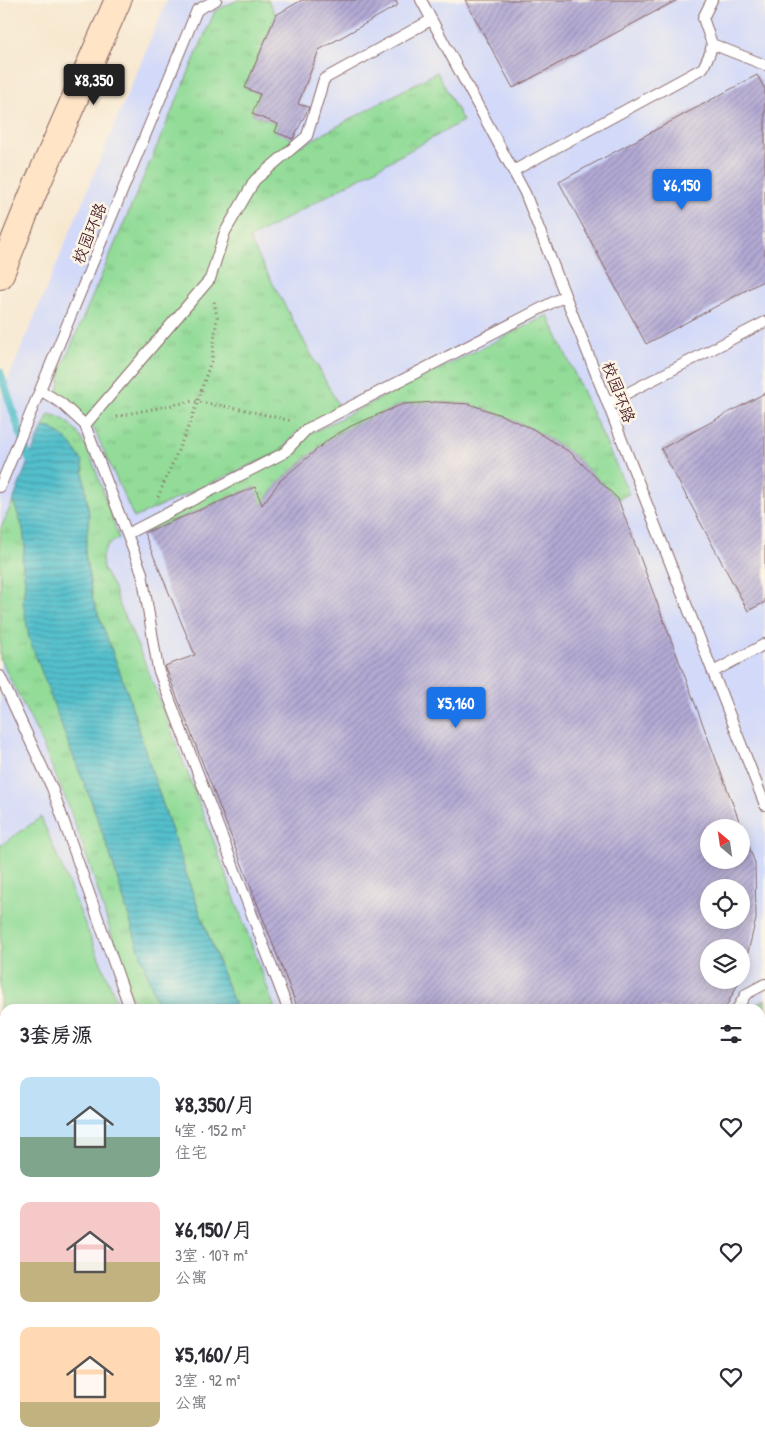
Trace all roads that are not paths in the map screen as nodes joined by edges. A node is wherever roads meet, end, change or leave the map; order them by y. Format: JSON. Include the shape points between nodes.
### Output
{"nodes":[{"id":1,"x":118,"y":0,"type":"edge"},
{"id":2,"x":216,"y":0,"type":"edge"},
{"id":3,"x":420,"y":0,"type":"edge"},
{"id":4,"x":712,"y":0,"type":"edge"},
{"id":5,"x":431,"y":20,"type":"junction"},
{"id":6,"x":712,"y":44,"type":"junction"},
{"id":7,"x":765,"y":65,"type":"edge"},
{"id":8,"x":513,"y":171,"type":"junction"},
{"id":9,"x":0,"y":276,"type":"edge"},
{"id":10,"x":565,"y":296,"type":"junction"},
{"id":11,"x":765,"y":322,"type":"edge"},
{"id":12,"x":40,"y":390,"type":"junction"},
{"id":13,"x":608,"y":403,"type":"junction"},
{"id":14,"x":84,"y":426,"type":"junction"},
{"id":15,"x":0,"y":487,"type":"edge"},
{"id":16,"x":127,"y":534,"type":"junction"},
{"id":17,"x":765,"y":644,"type":"edge"},
{"id":18,"x":713,"y":672,"type":"junction"},
{"id":19,"x":0,"y":676,"type":"edge"},
{"id":20,"x":765,"y":805,"type":"edge"},
{"id":21,"x":765,"y":984,"type":"edge"},
{"id":22,"x":128,"y":1004,"type":"edge"},
{"id":23,"x":286,"y":1004,"type":"edge"},
{"id":24,"x":740,"y":1004,"type":"edge"}],
"edges":[{"from":1,"to":9,"type":"street"},
{"from":2,"to":12,"type":"lane","name":"校园环路","via":[[197,10]]},
{"from":3,"to":5,"type":"lane","name":"校园环路"},
{"from":4,"to":6,"type":"lane","via":[[703,18]]},
{"from":5,"to":8,"type":"lane","name":"校园环路"},
{"from":5,"to":14,"type":"lane","via":[[324,79],[307,136],[255,180],[225,232],[210,279]]},
{"from":6,"to":7,"type":"lane"},
{"from":6,"to":8,"type":"lane","via":[[703,68]]},
{"from":8,"to":10,"type":"lane","name":"校园环路","via":[[525,193]]},
{"from":10,"to":13,"type":"lane","name":"校园环路"},
{"from":10,"to":16,"type":"lane","via":[[307,429],[284,452]]},
{"from":11,"to":13,"type":"lane"},
{"from":12,"to":14,"type":"lane","via":[[61,403]]},
{"from":12,"to":15,"type":"lane","name":"校园环路"},
{"from":13,"to":18,"type":"lane","name":"校园环路"},
{"from":14,"to":16,"type":"lane"},
{"from":16,"to":23,"type":"lane","via":[[142,573],[158,669]]},
{"from":17,"to":18,"type":"lane"},
{"from":18,"to":20,"type":"lane","name":"校园环路"},
{"from":19,"to":22,"type":"lane","via":[[52,788]]},
{"from":21,"to":24,"type":"lane","via":[[746,994]]}]}
